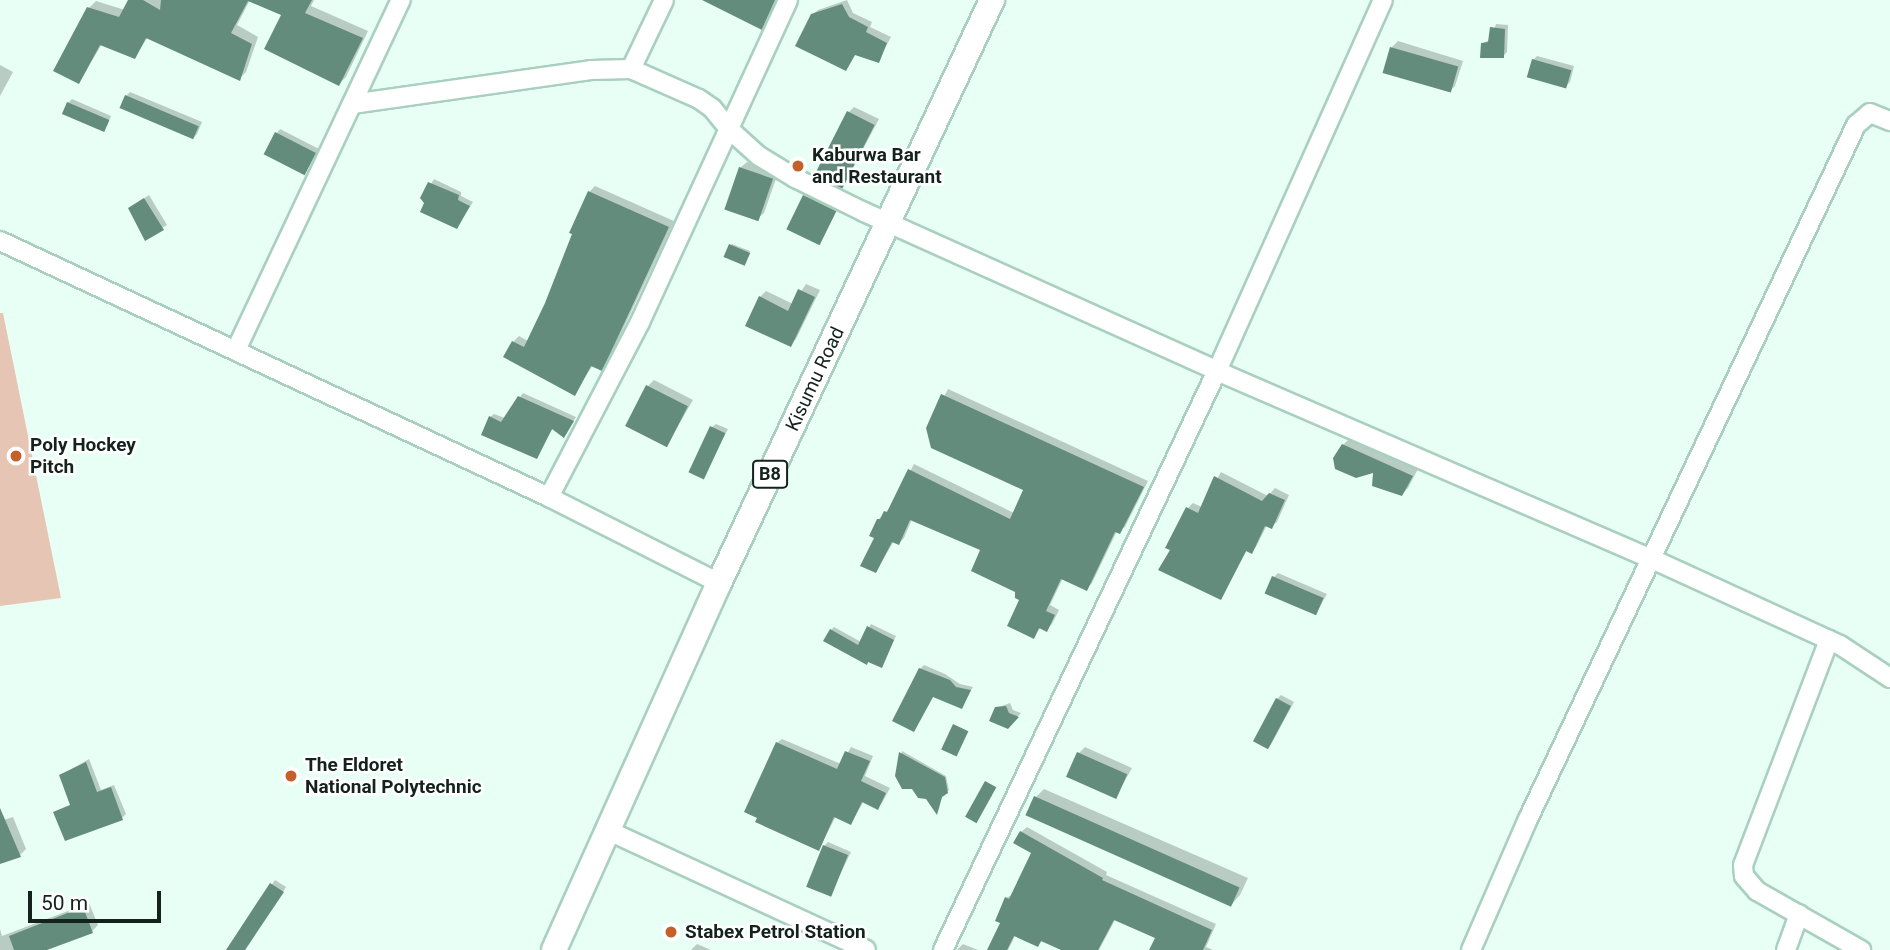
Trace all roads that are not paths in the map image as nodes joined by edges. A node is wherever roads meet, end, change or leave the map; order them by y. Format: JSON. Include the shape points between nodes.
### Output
{"nodes":[{"id":1,"x":401,"y":0,"type":"edge"},
{"id":2,"x":664,"y":0,"type":"edge"},
{"id":3,"x":788,"y":0,"type":"edge"},
{"id":4,"x":992,"y":0,"type":"edge"},
{"id":5,"x":1383,"y":0,"type":"edge"},
{"id":6,"x":631,"y":69,"type":"junction"},
{"id":7,"x":352,"y":104,"type":"junction"},
{"id":8,"x":1890,"y":121,"type":"edge"},
{"id":9,"x":730,"y":130,"type":"junction"},
{"id":10,"x":890,"y":221,"type":"junction"},
{"id":11,"x":0,"y":241,"type":"edge"},
{"id":12,"x":236,"y":351,"type":"junction"},
{"id":13,"x":1217,"y":371,"type":"junction"},
{"id":14,"x":550,"y":498,"type":"junction"},
{"id":15,"x":1652,"y":559,"type":"junction"},
{"id":16,"x":719,"y":583,"type":"junction"},
{"id":17,"x":1829,"y":640,"type":"junction"},
{"id":18,"x":1890,"y":678,"type":"edge"},
{"id":19,"x":609,"y":831,"type":"junction"},
{"id":20,"x":1798,"y":914,"type":"junction"},
{"id":21,"x":554,"y":950,"type":"edge"},
{"id":22,"x":866,"y":950,"type":"edge"},
{"id":23,"x":943,"y":950,"type":"edge"},
{"id":24,"x":1471,"y":950,"type":"edge"},
{"id":25,"x":1786,"y":950,"type":"edge"},
{"id":26,"x":1861,"y":950,"type":"edge"}],
"edges":[{"from":1,"to":7,"type":"street"},
{"from":2,"to":6,"type":"street"},
{"from":3,"to":9,"type":"street"},
{"from":4,"to":10,"type":"highway","name":"Kisumu Road","number":"B8"},
{"from":5,"to":13,"type":"street"},
{"from":6,"to":7,"type":"street","via":[[591,70]]},
{"from":6,"to":9,"type":"street","via":[[699,99]]},
{"from":7,"to":12,"type":"street"},
{"from":8,"to":15,"type":"street","via":[[1870,113],[1856,124]]},
{"from":9,"to":10,"type":"street","via":[[759,156],[795,178]]},
{"from":9,"to":14,"type":"street","via":[[640,322]]},
{"from":10,"to":13,"type":"street"},
{"from":10,"to":16,"type":"highway","name":"Kisumu Road","number":"B8"},
{"from":11,"to":12,"type":"street"},
{"from":12,"to":14,"type":"street"},
{"from":13,"to":15,"type":"street"},
{"from":13,"to":23,"type":"street"},
{"from":14,"to":16,"type":"street"},
{"from":15,"to":17,"type":"street"},
{"from":15,"to":24,"type":"street","via":[[1528,818]]},
{"from":16,"to":19,"type":"highway","name":"Kisumu Road","number":"B8"},
{"from":17,"to":18,"type":"street"},
{"from":17,"to":20,"type":"street","via":[[1743,865],[1748,884]]},
{"from":19,"to":21,"type":"highway","name":"Kisumu Road","number":"B8"},
{"from":19,"to":22,"type":"street"},
{"from":20,"to":25,"type":"street"},
{"from":20,"to":26,"type":"street"}]}
